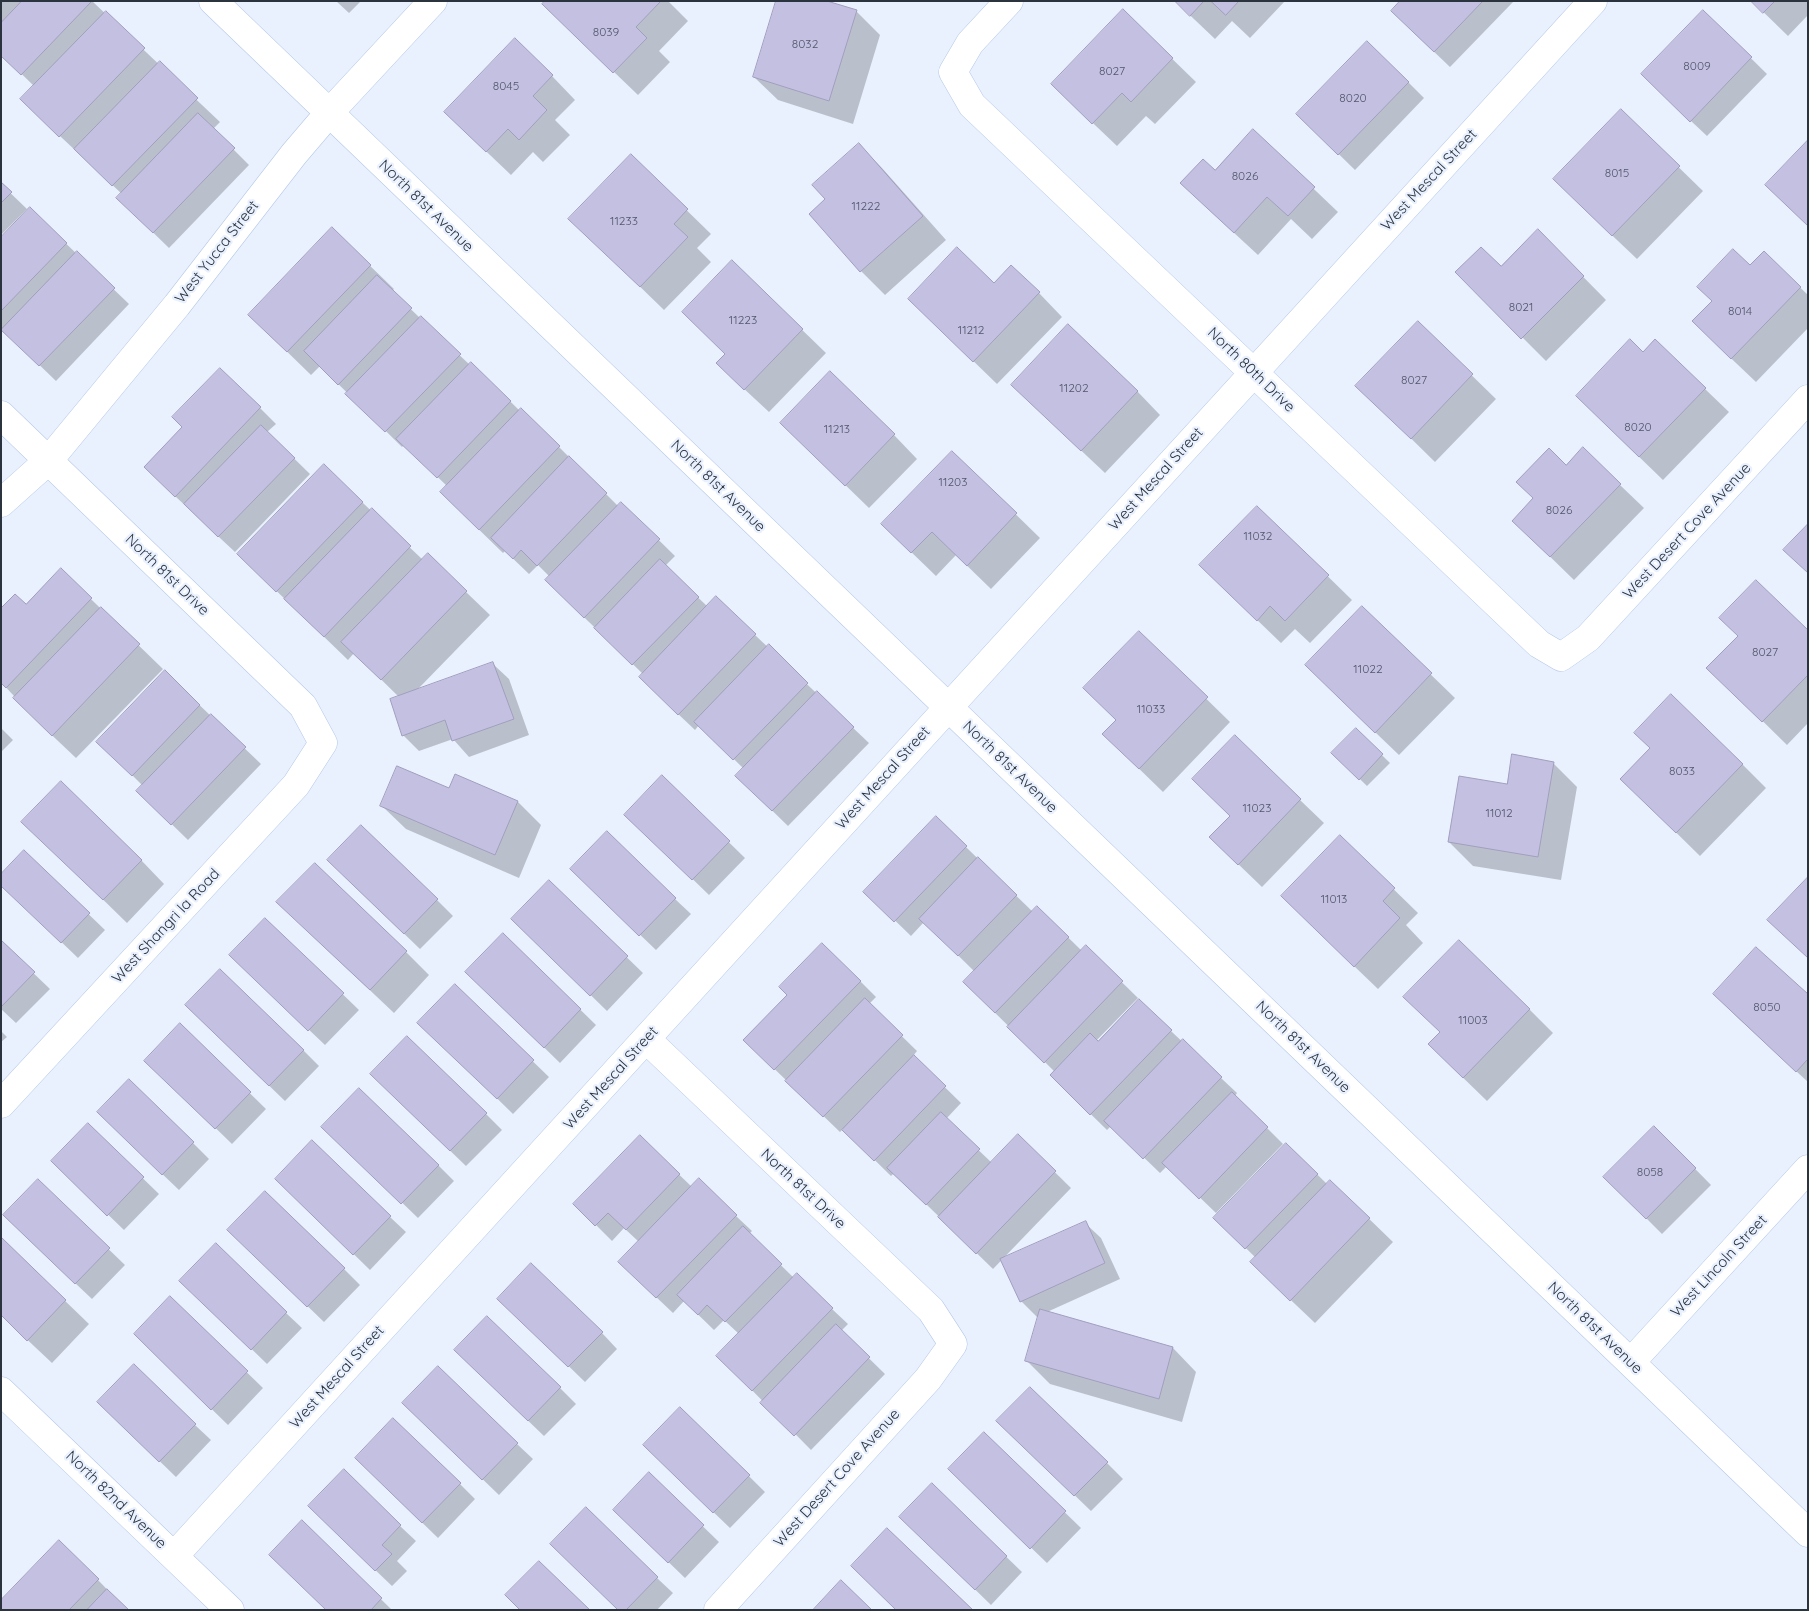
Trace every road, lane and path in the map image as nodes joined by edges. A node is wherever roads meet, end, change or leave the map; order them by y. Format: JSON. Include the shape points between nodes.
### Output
{"nodes":[{"id":1,"x":213,"y":1,"type":"edge"},
{"id":2,"x":433,"y":1,"type":"edge"},
{"id":3,"x":1009,"y":1,"type":"edge"},
{"id":4,"x":1593,"y":1,"type":"edge"},
{"id":5,"x":329,"y":113,"type":"junction"},
{"id":6,"x":1253,"y":372,"type":"junction"},
{"id":7,"x":1808,"y":399,"type":"edge"},
{"id":8,"x":1,"y":415,"type":"edge"},
{"id":9,"x":48,"y":460,"type":"junction"},
{"id":10,"x":1,"y":502,"type":"edge"},
{"id":11,"x":1561,"y":657,"type":"joint"},
{"id":12,"x":948,"y":707,"type":"junction"},
{"id":13,"x":323,"y":743,"type":"joint"},
{"id":14,"x":646,"y":1040,"type":"junction"},
{"id":15,"x":1,"y":1104,"type":"edge"},
{"id":16,"x":1808,"y":1169,"type":"edge"},
{"id":17,"x":953,"y":1344,"type":"joint"},
{"id":18,"x":1631,"y":1362,"type":"junction"},
{"id":19,"x":1,"y":1391,"type":"edge"},
{"id":20,"x":1808,"y":1532,"type":"edge"},
{"id":21,"x":174,"y":1556,"type":"junction"},
{"id":22,"x":230,"y":1610,"type":"edge"},
{"id":23,"x":718,"y":1610,"type":"edge"}],
"edges":[{"from":1,"to":5,"type":"street","name":"North 81st Avenue"},
{"from":2,"to":5,"type":"street","name":"West Yucca Street"},
{"from":3,"to":6,"type":"street","name":"North 80th Drive","via":[[970,43],[953,72],[972,105]]},
{"from":4,"to":6,"type":"street","name":"West Mescal Street"},
{"from":5,"to":9,"type":"street","name":"West Yucca Street","via":[[177,305]]},
{"from":5,"to":12,"type":"street","name":"North 81st Avenue"},
{"from":6,"to":11,"type":"street","name":"North 80th Drive","via":[[1539,644]]},
{"from":6,"to":12,"type":"street","name":"West Mescal Street"},
{"from":7,"to":11,"type":"street","name":"West Desert Cove Avenue","via":[[1588,638]]},
{"from":8,"to":9,"type":"street","name":"North 81st Drive"},
{"from":9,"to":10,"type":"street","name":"West Yucca Street"},
{"from":9,"to":13,"type":"street","name":"North 81st Drive","via":[[303,706]]},
{"from":12,"to":14,"type":"street","name":"West Mescal Street"},
{"from":12,"to":18,"type":"street","name":"North 81st Avenue"},
{"from":13,"to":15,"type":"street","name":"West Shangri la Road","via":[[296,785]]},
{"from":14,"to":17,"type":"street","name":"North 81st Drive","via":[[932,1310]]},
{"from":14,"to":21,"type":"street","name":"West Mescal Street"},
{"from":16,"to":18,"type":"street","name":"West Lincoln Street"},
{"from":17,"to":23,"type":"street","name":"West Desert Cove Avenue","via":[[928,1378]]},
{"from":18,"to":20,"type":"street","name":"North 81st Avenue"},
{"from":19,"to":21,"type":"street","name":"North 82nd Avenue"},
{"from":21,"to":22,"type":"street","name":"North 82nd Avenue"}]}
